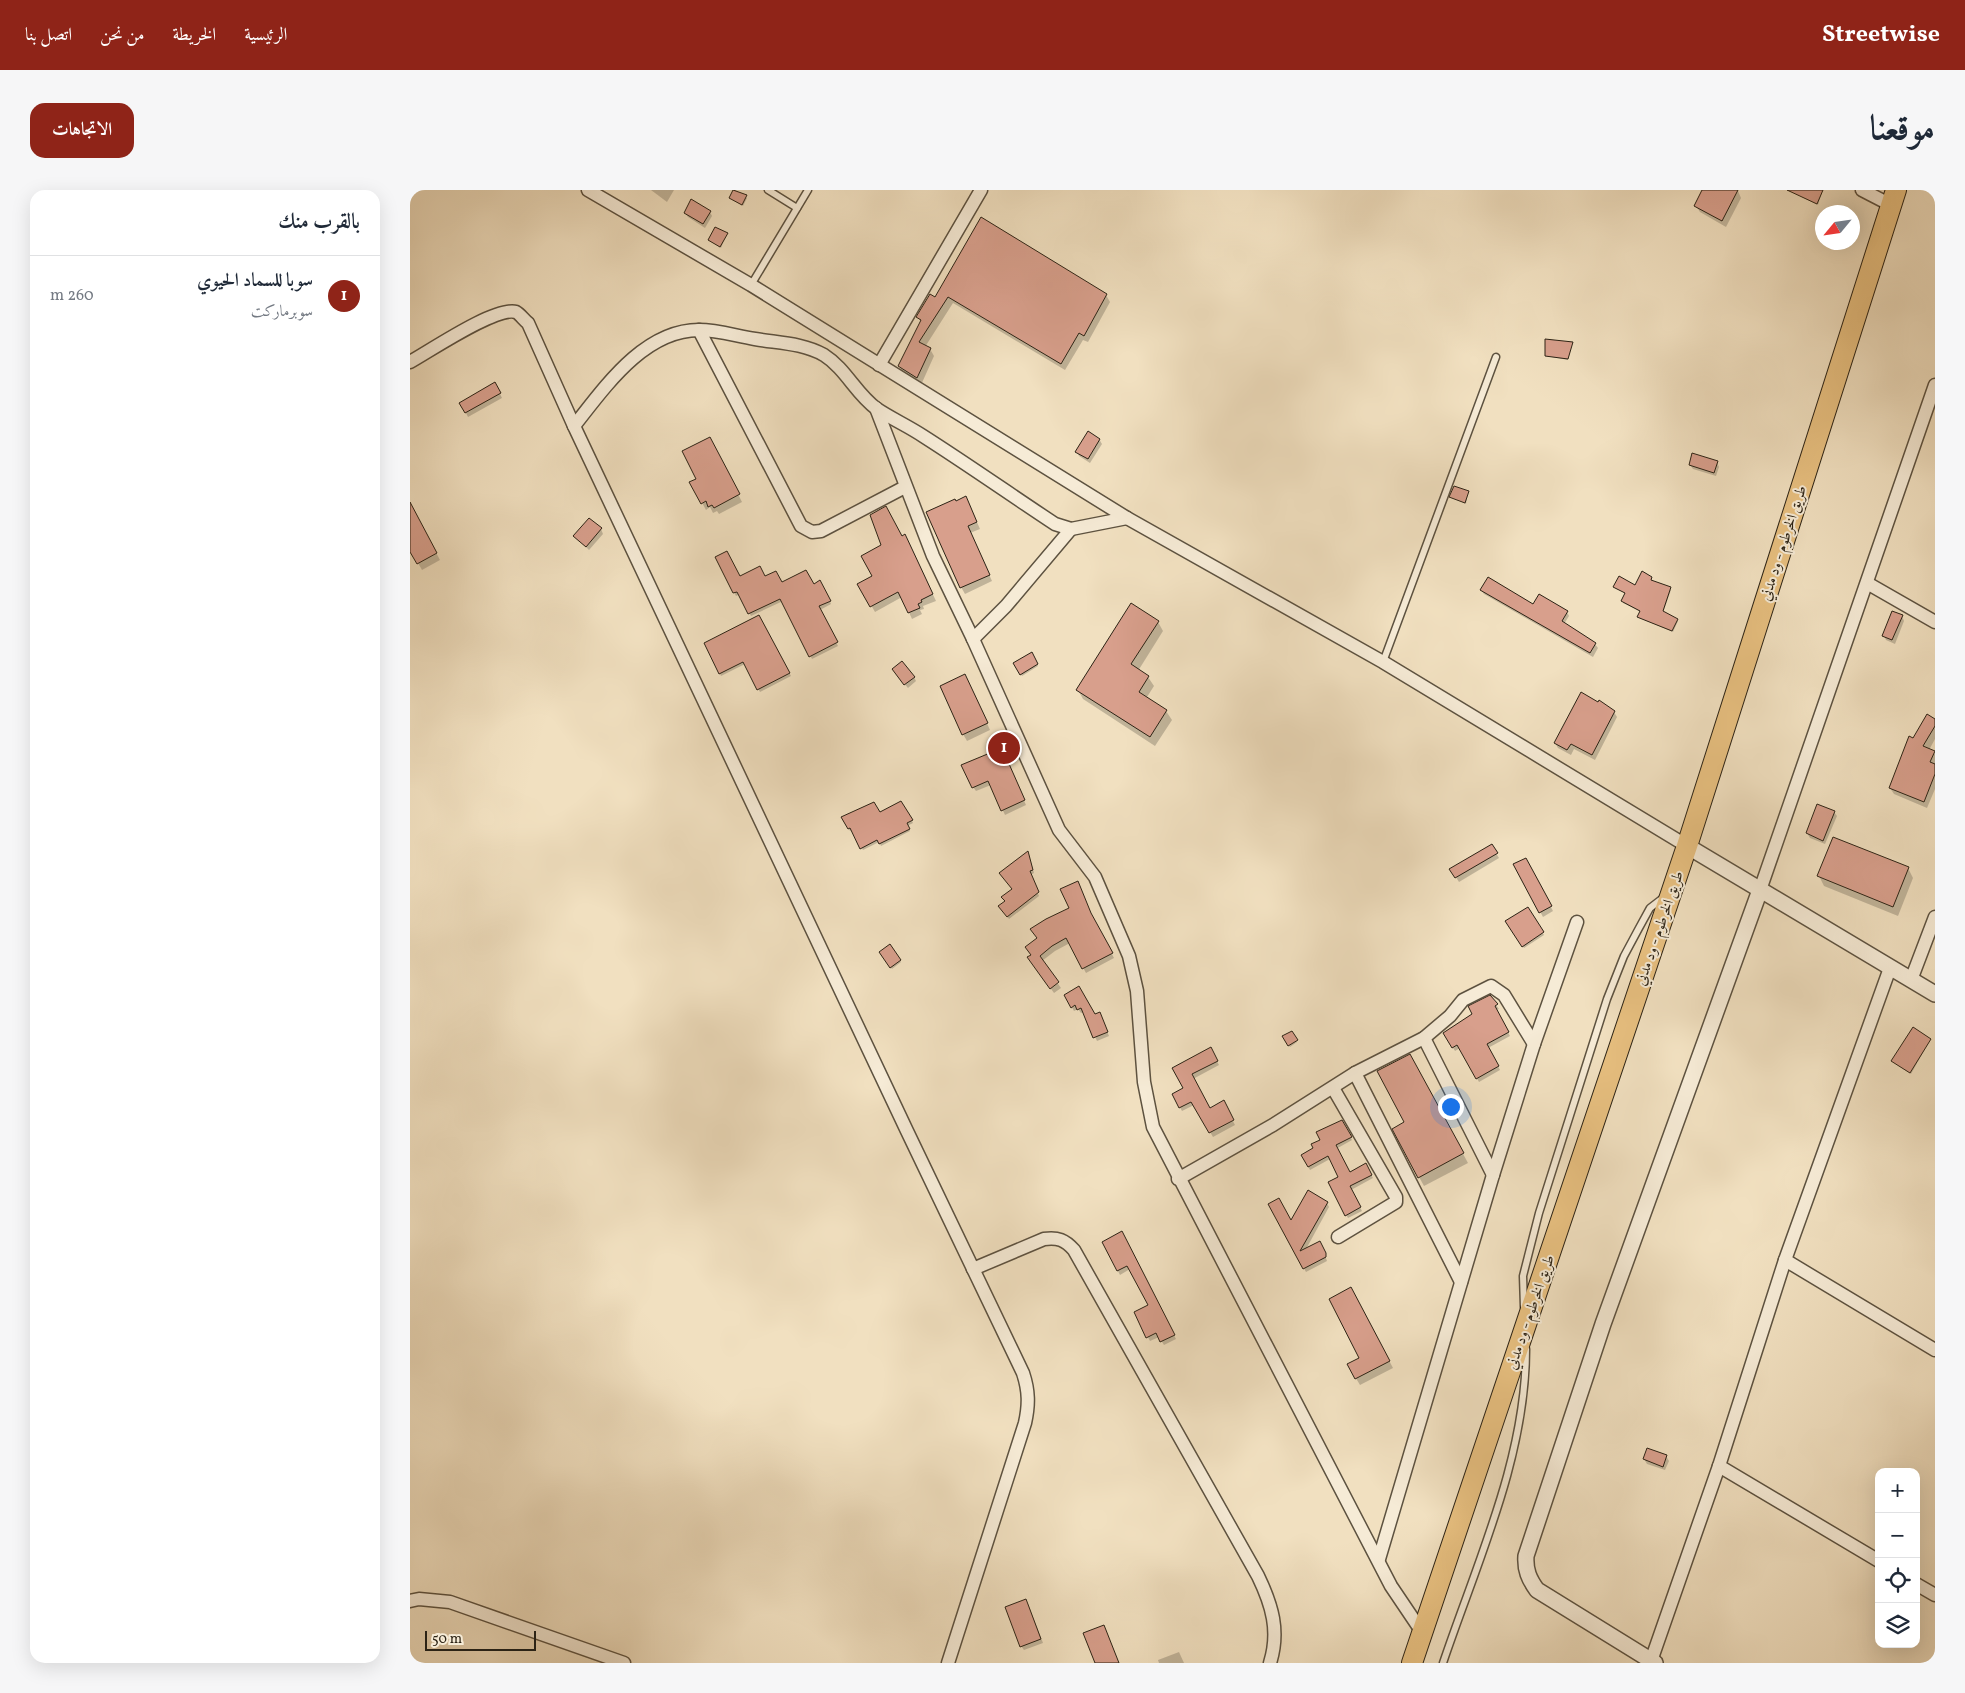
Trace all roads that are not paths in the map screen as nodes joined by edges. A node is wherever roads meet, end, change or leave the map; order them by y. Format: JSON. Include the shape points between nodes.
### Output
{"nodes":[{"id":1,"x":588,"y":190,"type":"edge"},
{"id":2,"x":768,"y":190,"type":"edge"},
{"id":3,"x":808,"y":190,"type":"edge"},
{"id":4,"x":981,"y":190,"type":"edge"},
{"id":5,"x":1862,"y":190,"type":"edge"},
{"id":6,"x":1893,"y":198,"type":"edge"},
{"id":7,"x":797,"y":208,"type":"junction"},
{"id":8,"x":751,"y":285,"type":"junction"},
{"id":9,"x":699,"y":330,"type":"junction"},
{"id":10,"x":1496,"y":357,"type":"dead end"},
{"id":11,"x":410,"y":362,"type":"edge"},
{"id":12,"x":879,"y":365,"type":"junction"},
{"id":13,"x":1935,"y":385,"type":"edge"},
{"id":14,"x":876,"y":408,"type":"junction"},
{"id":15,"x":574,"y":426,"type":"junction"},
{"id":16,"x":904,"y":486,"type":"junction"},
{"id":17,"x":1127,"y":518,"type":"junction"},
{"id":18,"x":1072,"y":529,"type":"junction"},
{"id":19,"x":1867,"y":583,"type":"junction"},
{"id":20,"x":1935,"y":622,"type":"edge"},
{"id":21,"x":973,"y":639,"type":"junction"},
{"id":22,"x":1384,"y":662,"type":"junction"},
{"id":23,"x":1687,"y":846,"type":"junction"},
{"id":24,"x":1673,"y":888,"type":"junction"},
{"id":25,"x":1760,"y":890,"type":"junction"},
{"id":26,"x":1935,"y":917,"type":"edge"},
{"id":27,"x":1577,"y":922,"type":"dead end"},
{"id":28,"x":1890,"y":968,"type":"junction"},
{"id":29,"x":1911,"y":980,"type":"junction"},
{"id":30,"x":1935,"y":994,"type":"edge"},
{"id":31,"x":1424,"y":1038,"type":"junction"},
{"id":32,"x":1534,"y":1044,"type":"junction"},
{"id":33,"x":1354,"y":1073,"type":"junction"},
{"id":34,"x":1333,"y":1088,"type":"junction"},
{"id":35,"x":1493,"y":1175,"type":"junction"},
{"id":36,"x":1178,"y":1179,"type":"junction"},
{"id":37,"x":1338,"y":1237,"type":"dead end"},
{"id":38,"x":1785,"y":1260,"type":"junction"},
{"id":39,"x":973,"y":1269,"type":"junction"},
{"id":40,"x":1461,"y":1282,"type":"junction"},
{"id":41,"x":1526,"y":1326,"type":"junction"},
{"id":42,"x":1935,"y":1350,"type":"edge"},
{"id":43,"x":1718,"y":1466,"type":"junction"},
{"id":44,"x":1379,"y":1559,"type":"junction"},
{"id":45,"x":1875,"y":1560,"type":"edge"},
{"id":46,"x":1920,"y":1586,"type":"edge"},
{"id":47,"x":1935,"y":1595,"type":"edge"},
{"id":48,"x":410,"y":1601,"type":"edge"},
{"id":49,"x":1422,"y":1632,"type":"junction"},
{"id":50,"x":1653,"y":1662,"type":"edge"},
{"id":51,"x":624,"y":1663,"type":"edge"},
{"id":52,"x":948,"y":1663,"type":"edge"},
{"id":53,"x":1270,"y":1663,"type":"edge"},
{"id":54,"x":1412,"y":1663,"type":"edge"},
{"id":55,"x":1443,"y":1663,"type":"edge"}],
"edges":[{"from":1,"to":8,"type":"street"},
{"from":2,"to":7,"type":"lane"},
{"from":3,"to":7,"type":"lane"},
{"from":4,"to":12,"type":"street"},
{"from":5,"to":6,"type":"street"},
{"from":6,"to":23,"type":"highway","name":"طريق الخرطوم - ود مدني"},
{"from":7,"to":8,"type":"lane"},
{"from":8,"to":12,"type":"street"},
{"from":9,"to":14,"type":"street","via":[[804,346],[835,363]]},
{"from":9,"to":15,"type":"street","via":[[680,331],[640,353],[603,390]]},
{"from":9,"to":16,"type":"street","via":[[801,526],[812,532],[821,531]]},
{"from":10,"to":22,"type":"lane"},
{"from":11,"to":15,"type":"street","via":[[486,318],[501,312],[516,312],[528,323]]},
{"from":12,"to":17,"type":"street"},
{"from":13,"to":19,"type":"street"},
{"from":14,"to":16,"type":"street"},
{"from":14,"to":18,"type":"street","via":[[1055,524]]},
{"from":15,"to":39,"type":"street"},
{"from":16,"to":21,"type":"street"},
{"from":17,"to":18,"type":"street"},
{"from":17,"to":22,"type":"street"},
{"from":18,"to":21,"type":"street"},
{"from":19,"to":20,"type":"street"},
{"from":19,"to":25,"type":"street"},
{"from":21,"to":36,"type":"street","via":[[1059,830],[1095,877],[1129,956],[1139,1003],[1148,1112]]},
{"from":22,"to":23,"type":"street"},
{"from":23,"to":24,"type":"highway","name":"طريق الخرطوم - ود مدني"},
{"from":23,"to":25,"type":"street"},
{"from":24,"to":41,"type":"highway","name":"طريق الخرطوم - ود مدني"},
{"from":24,"to":41,"type":"lane","via":[[1650,908],[1624,956],[1606,999],[1523,1276]]},
{"from":25,"to":28,"type":"street"},
{"from":25,"to":50,"type":"street","via":[[1603,1324],[1526,1556],[1529,1579],[1537,1590]]},
{"from":26,"to":29,"type":"street"},
{"from":27,"to":32,"type":"street"},
{"from":28,"to":29,"type":"street"},
{"from":28,"to":38,"type":"street"},
{"from":29,"to":30,"type":"street"},
{"from":31,"to":32,"type":"street","via":[[1463,1000],[1491,986],[1506,998]]},
{"from":31,"to":33,"type":"street"},
{"from":31,"to":35,"type":"street"},
{"from":32,"to":35,"type":"street"},
{"from":33,"to":34,"type":"street"},
{"from":33,"to":40,"type":"street"},
{"from":34,"to":36,"type":"street"},
{"from":34,"to":37,"type":"street","via":[[1396,1198],[1396,1202]]},
{"from":35,"to":40,"type":"street"},
{"from":36,"to":44,"type":"street"},
{"from":38,"to":42,"type":"street"},
{"from":38,"to":43,"type":"street"},
{"from":39,"to":52,"type":"street","via":[[1024,1373],[1029,1406],[1019,1448]]},
{"from":39,"to":53,"type":"street","via":[[1044,1239],[1066,1242],[1074,1250],[1258,1576],[1272,1608],[1276,1630]]},
{"from":40,"to":44,"type":"street"},
{"from":41,"to":49,"type":"highway","name":"طريق الخرطوم - ود مدني"},
{"from":41,"to":55,"type":"lane","via":[[1526,1383],[1500,1499]]},
{"from":43,"to":45,"type":"street"},
{"from":43,"to":50,"type":"street"},
{"from":44,"to":49,"type":"street","via":[[1391,1586]]},
{"from":46,"to":47,"type":"street"},
{"from":48,"to":51,"type":"street","via":[[450,1602]]},
{"from":49,"to":54,"type":"highway","name":"طريق الخرطوم - ود مدني"}]}
